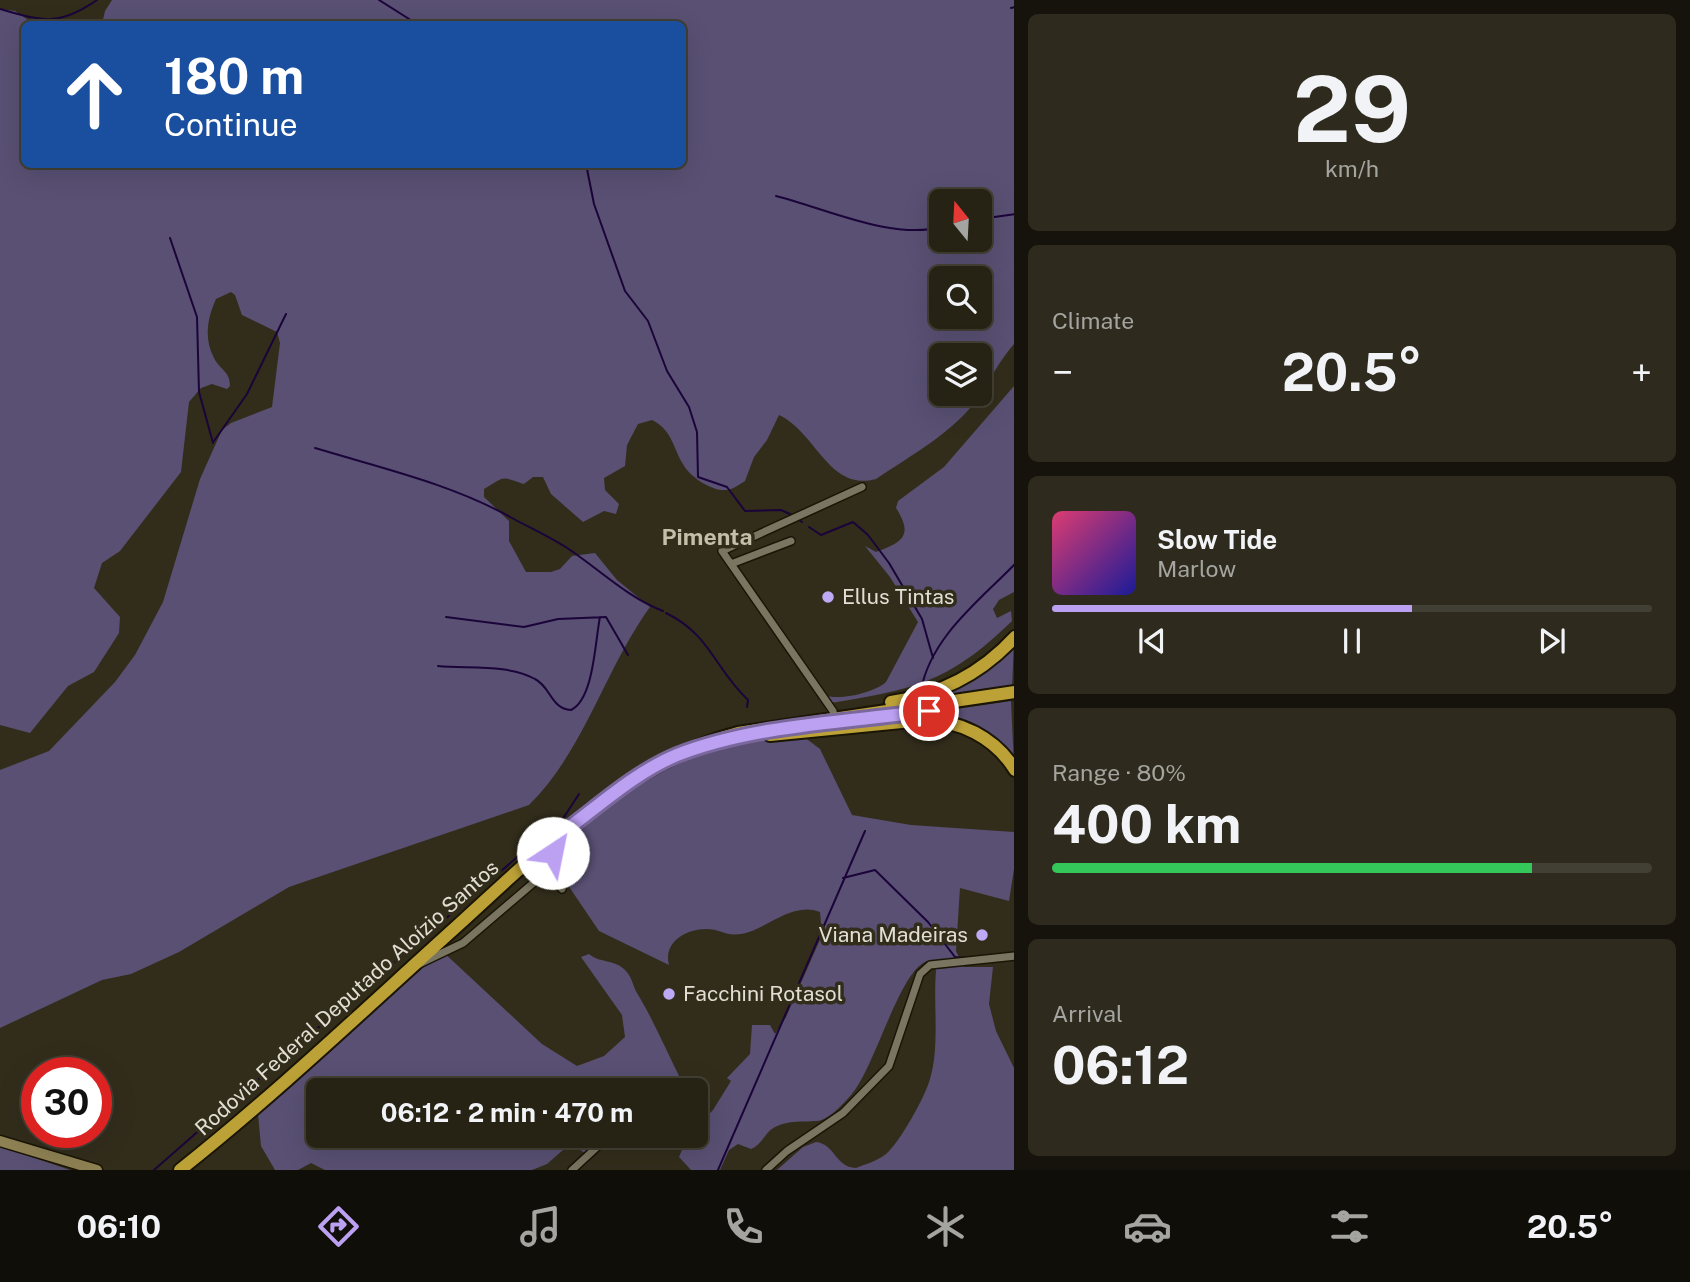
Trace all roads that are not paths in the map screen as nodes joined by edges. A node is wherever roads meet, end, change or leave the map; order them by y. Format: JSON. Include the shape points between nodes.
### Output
{"nodes":[{"id":1,"x":862,"y":487,"type":"dead end"},
{"id":2,"x":790,"y":541,"type":"dead end"},
{"id":3,"x":731,"y":564,"type":"junction"},
{"id":4,"x":1014,"y":637,"type":"edge"},
{"id":5,"x":1010,"y":696,"type":"edge"},
{"id":6,"x":833,"y":711,"type":"junction"},
{"id":7,"x":728,"y":741,"type":"junction"},
{"id":8,"x":701,"y":744,"type":"junction"},
{"id":9,"x":675,"y":756,"type":"junction"},
{"id":10,"x":1014,"y":770,"type":"edge"},
{"id":11,"x":560,"y":835,"type":"junction"},
{"id":12,"x":553,"y":879,"type":"junction"},
{"id":13,"x":562,"y":889,"type":"dead end"},
{"id":14,"x":1014,"y":956,"type":"edge"},
{"id":15,"x":413,"y":966,"type":"junction"},
{"id":16,"x":0,"y":1141,"type":"edge"},
{"id":17,"x":596,"y":1148,"type":"edge"},
{"id":18,"x":97,"y":1170,"type":"edge"},
{"id":19,"x":180,"y":1170,"type":"edge"},
{"id":20,"x":572,"y":1170,"type":"edge"},
{"id":21,"x":766,"y":1170,"type":"edge"}],
"edges":[{"from":1,"to":3,"type":"street","via":[[722,551]]},
{"from":2,"to":3,"type":"street"},
{"from":3,"to":6,"type":"street"},
{"from":4,"to":6,"type":"highway","via":[[988,662],[944,688]]},
{"from":5,"to":7,"type":"highway"},
{"from":5,"to":8,"type":"highway","via":[[755,729]]},
{"from":6,"to":8,"type":"highway","via":[[748,728]]},
{"from":7,"to":9,"type":"highway"},
{"from":7,"to":10,"type":"highway","via":[[932,720],[976,733],[1002,752]]},
{"from":8,"to":9,"type":"highway"},
{"from":9,"to":11,"type":"highway","name":"Rodovia Federal Deputado Aloízio Santos"},
{"from":11,"to":12,"type":"street","via":[[549,870]]},
{"from":11,"to":15,"type":"highway","name":"Rodovia Federal Deputado Aloízio Santos"},
{"from":12,"to":13,"type":"street"},
{"from":12,"to":15,"type":"street","via":[[538,879],[463,943]]},
{"from":14,"to":21,"type":"street","via":[[930,965],[920,974],[889,1066],[844,1113]]},
{"from":15,"to":19,"type":"highway","name":"Rodovia Federal Deputado Aloízio Santos"},
{"from":16,"to":18,"type":"street"},
{"from":17,"to":20,"type":"street"}]}
